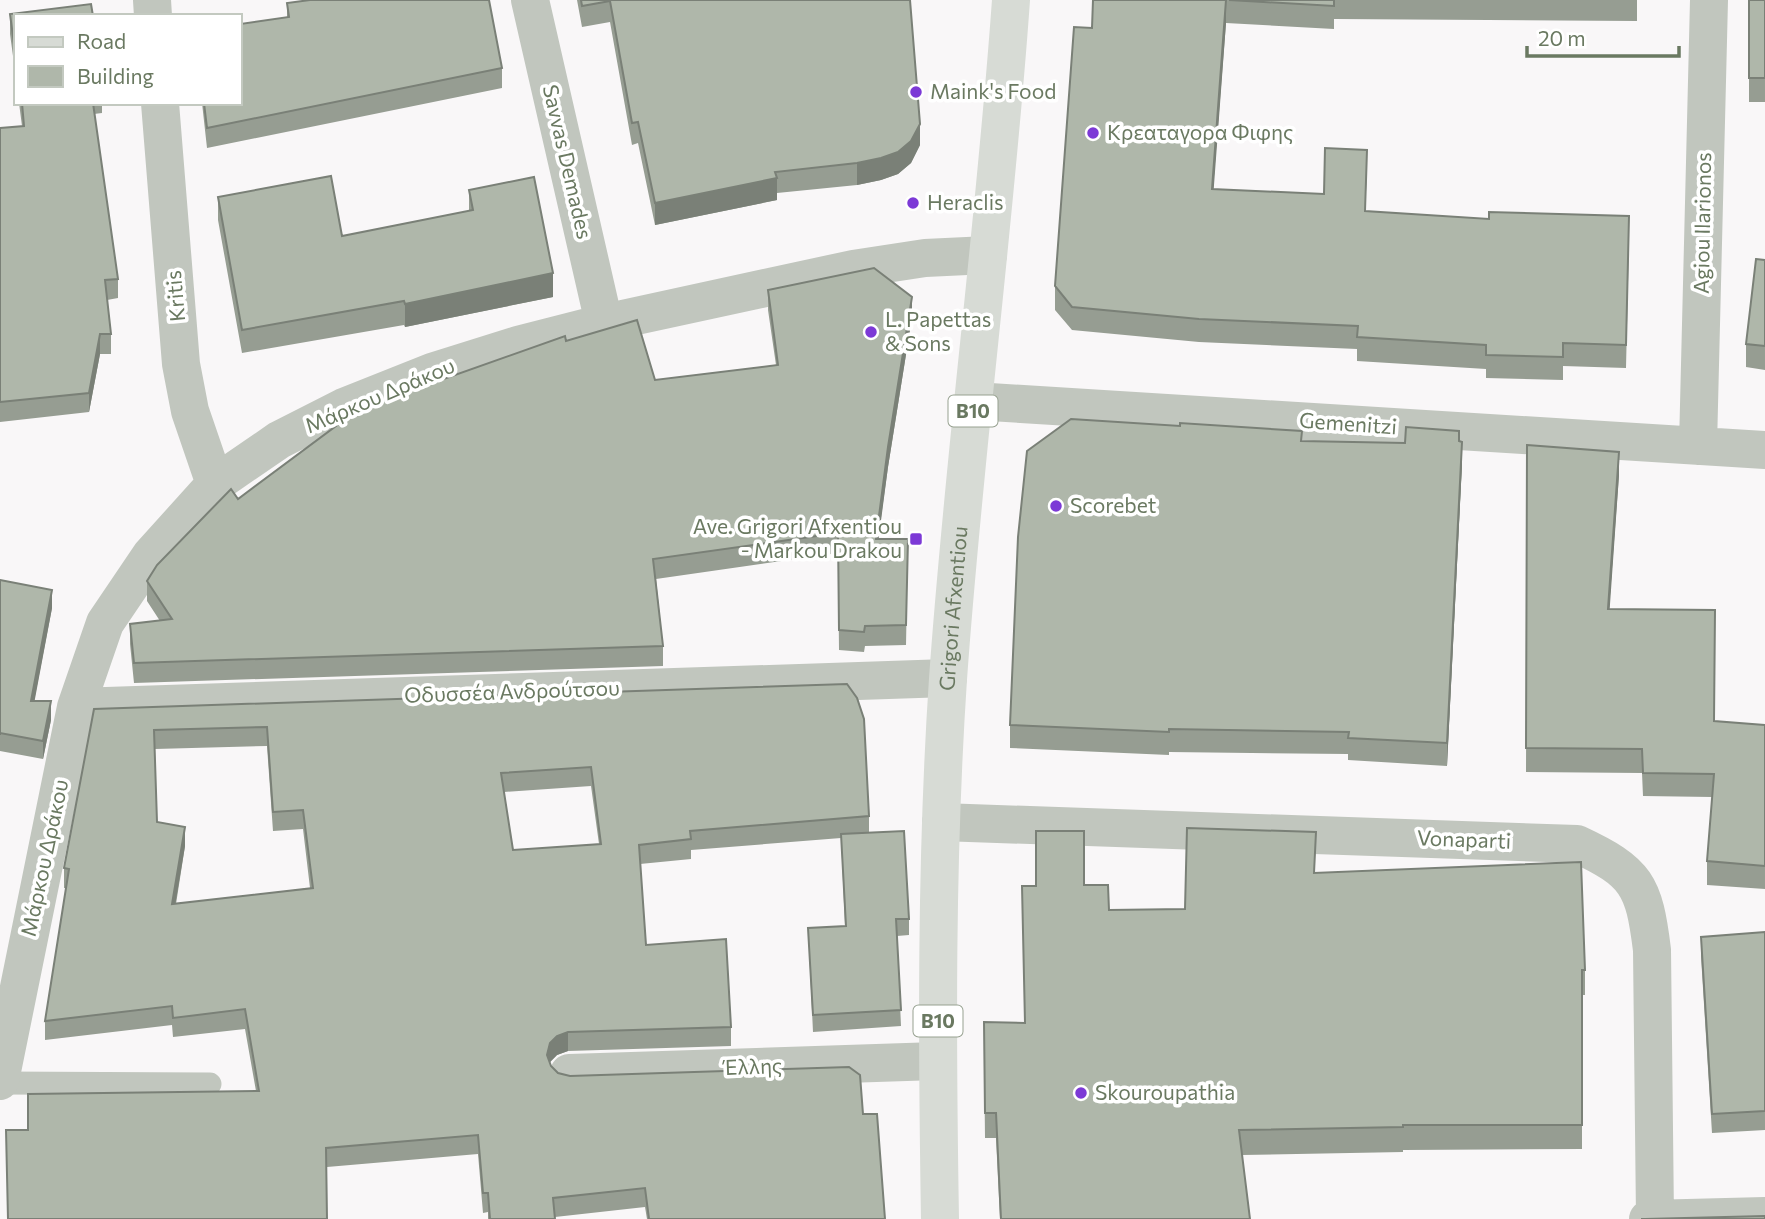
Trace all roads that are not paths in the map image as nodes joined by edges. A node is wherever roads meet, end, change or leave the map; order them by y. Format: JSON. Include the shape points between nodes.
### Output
{"nodes":[{"id":1,"x":530,"y":0,"type":"edge"},
{"id":2,"x":1011,"y":0,"type":"edge"},
{"id":3,"x":1709,"y":0,"type":"edge"},
{"id":4,"x":160,"y":105,"type":"edge"},
{"id":5,"x":988,"y":255,"type":"junction"},
{"id":6,"x":604,"y":323,"type":"junction"},
{"id":7,"x":974,"y":401,"type":"junction"},
{"id":8,"x":1698,"y":446,"type":"junction"},
{"id":9,"x":1765,"y":450,"type":"edge"},
{"id":10,"x":215,"y":484,"type":"junction"},
{"id":11,"x":948,"y":678,"type":"junction"},
{"id":12,"x":76,"y":707,"type":"junction"},
{"id":13,"x":941,"y":822,"type":"junction"},
{"id":14,"x":937,"y":1061,"type":"junction"},
{"id":15,"x":569,"y":1073,"type":"edge"},
{"id":16,"x":0,"y":1082,"type":"edge"},
{"id":17,"x":211,"y":1084,"type":"dead end"},
{"id":18,"x":1765,"y":1216,"type":"edge"},
{"id":19,"x":1655,"y":1218,"type":"edge"},
{"id":20,"x":940,"y":1219,"type":"edge"},
{"id":21,"x":1648,"y":1219,"type":"edge"}],
"edges":[{"from":1,"to":6,"type":"street","name":"Savvas Demades"},
{"from":2,"to":5,"type":"main road","name":"Grigori Afxentiou","number":"B10"},
{"from":3,"to":8,"type":"street","name":"Agiou Ilarionos"},
{"from":4,"to":10,"type":"street","name":"Kritis","via":[[181,364],[190,411]]},
{"from":5,"to":6,"type":"street","name":"Μάρκου Δράκου","via":[[925,258],[853,269]]},
{"from":5,"to":7,"type":"main road","name":"Grigori Afxentiou","number":"B10"},
{"from":6,"to":10,"type":"street","name":"Μάρκου Δράκου","via":[[432,372],[344,407],[279,440]]},
{"from":7,"to":8,"type":"street","name":"Gemenitzi"},
{"from":7,"to":11,"type":"main road","name":"Grigori Afxentiou","number":"B10"},
{"from":8,"to":9,"type":"street","name":"Gemenitzi"},
{"from":10,"to":12,"type":"street","name":"Μάρκου Δράκου","via":[[151,555],[105,623]]},
{"from":11,"to":12,"type":"street","name":"Οδυσσέα Ανδρούτσου"},
{"from":11,"to":13,"type":"main road","name":"Grigori Afxentiou","number":"B10"},
{"from":12,"to":16,"type":"street","name":"Μάρκου Δράκου"},
{"from":13,"to":14,"type":"main road","name":"Grigori Afxentiou","number":"B10"},
{"from":13,"to":19,"type":"street","name":"Vonaparti","via":[[1577,844],[1611,860],[1637,884],[1648,914]]},
{"from":14,"to":15,"type":"street","name":"Έλλης"},
{"from":14,"to":20,"type":"main road","name":"Grigori Afxentiou","number":"B10"},
{"from":16,"to":17,"type":"lane"},
{"from":18,"to":19,"type":"street"},
{"from":19,"to":21,"type":"street"}]}
